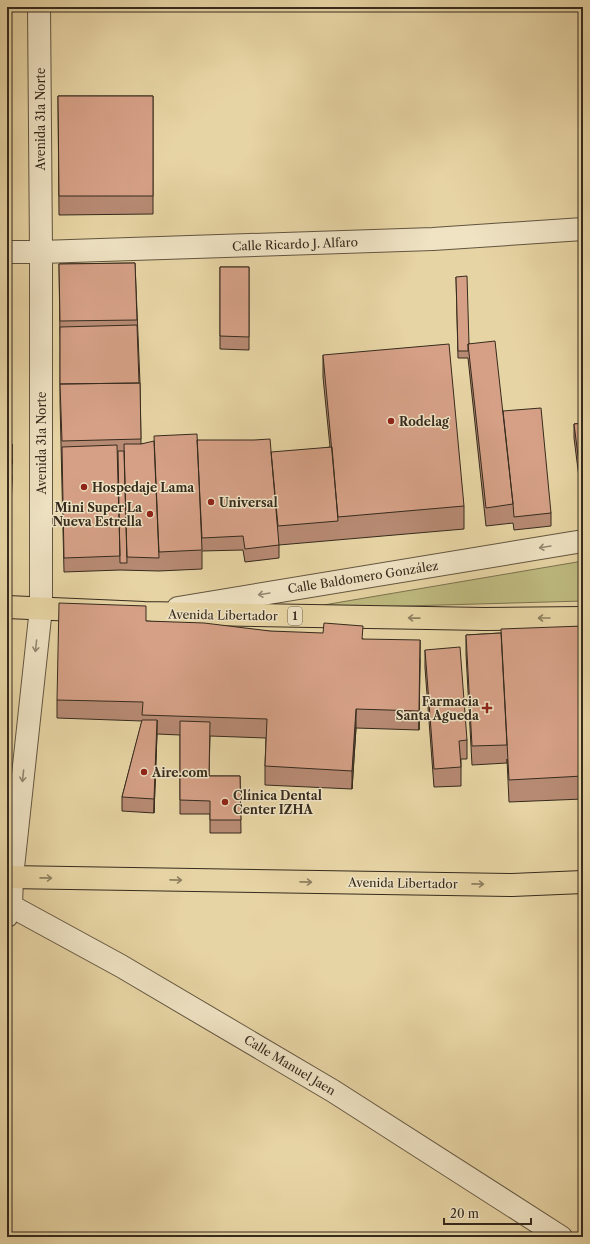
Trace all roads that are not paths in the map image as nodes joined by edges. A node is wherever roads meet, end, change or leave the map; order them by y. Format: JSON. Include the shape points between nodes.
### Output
{"nodes":[{"id":1,"x":39,"y":7,"type":"edge"},
{"id":2,"x":583,"y":229,"type":"edge"},
{"id":3,"x":7,"y":252,"type":"edge"},
{"id":4,"x":41,"y":252,"type":"junction"},
{"id":5,"x":583,"y":541,"type":"edge"},
{"id":6,"x":7,"y":607,"type":"edge"},
{"id":7,"x":41,"y":608,"type":"junction"},
{"id":8,"x":144,"y":614,"type":"junction"},
{"id":9,"x":583,"y":618,"type":"edge"},
{"id":10,"x":9,"y":877,"type":"edge"},
{"id":11,"x":583,"y":882,"type":"edge"},
{"id":12,"x":9,"y":911,"type":"edge"},
{"id":13,"x":561,"y":1237,"type":"edge"}],
"edges":[{"from":1,"to":4,"type":"street","name":"Avenida 31a Norte"},
{"from":2,"to":4,"type":"street","name":"Calle Ricardo J. Alfaro","via":[[433,239]]},
{"from":3,"to":4,"type":"street","name":"Calle Ricardo J. Alfaro"},
{"from":4,"to":7,"type":"street","name":"Avenida 31a Norte"},
{"from":5,"to":8,"type":"street","name":"Calle Baldomero González","one_way":true},
{"from":6,"to":7,"type":"highway","name":"Avenida Libertador","number":"1"},
{"from":7,"to":8,"type":"highway","name":"Avenida Libertador","number":"1"},
{"from":7,"to":10,"type":"street","name":"Avenida 31a Norte","one_way":true},
{"from":9,"to":8,"type":"highway","name":"Avenida Libertador","number":"1","one_way":true},
{"from":10,"to":11,"type":"highway","name":"Avenida Libertador","one_way":true,"via":[[512,885]]},
{"from":10,"to":12,"type":"street","name":"Avenida 31a Norte"},
{"from":12,"to":13,"type":"street","name":"Calle Manuel Jaen","via":[[121,966],[333,1091]]}]}
